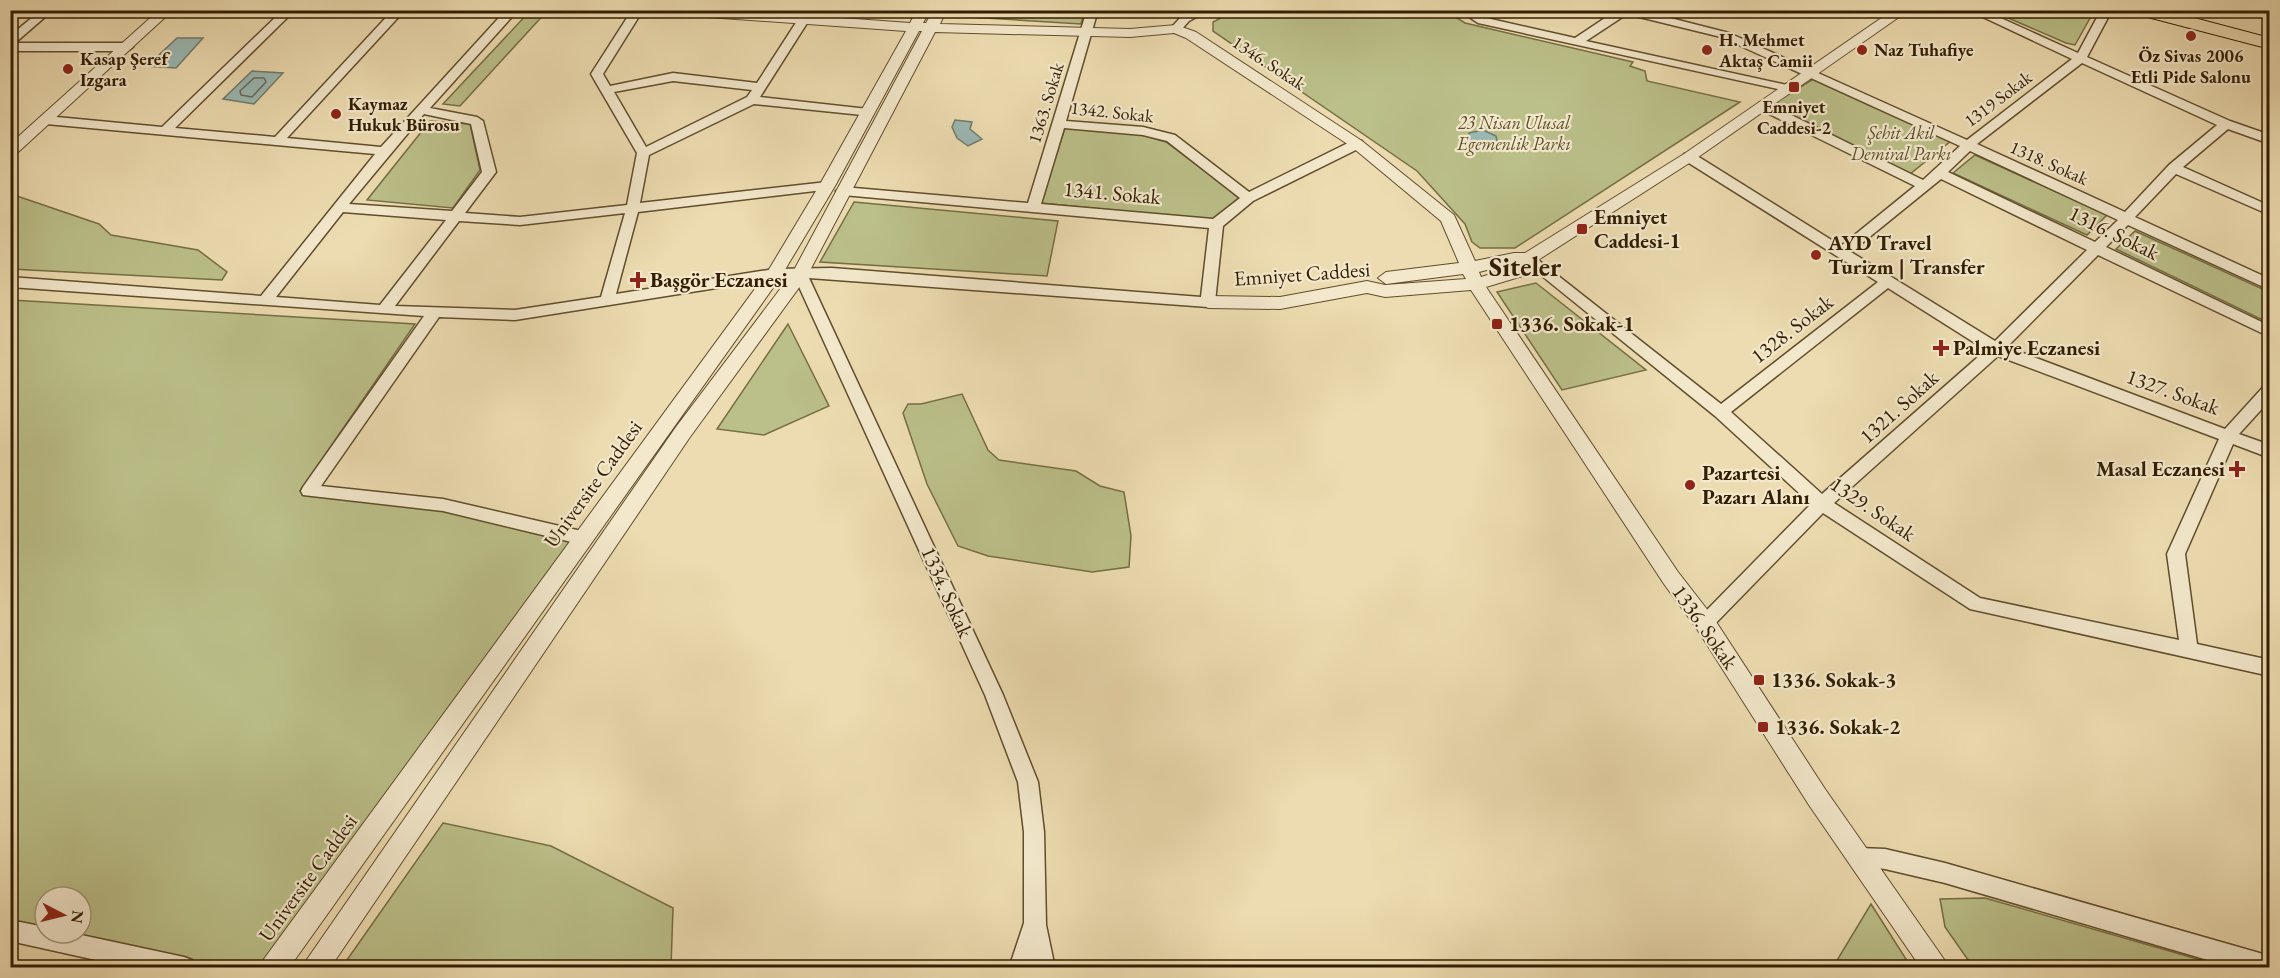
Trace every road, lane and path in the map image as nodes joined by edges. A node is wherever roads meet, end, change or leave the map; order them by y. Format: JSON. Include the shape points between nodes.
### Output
{"nodes":[{"id":1,"x":48,"y":10,"type":"edge"},
{"id":2,"x":167,"y":10,"type":"edge"},
{"id":3,"x":290,"y":10,"type":"edge"},
{"id":4,"x":400,"y":10,"type":"edge"},
{"id":5,"x":513,"y":10,"type":"edge"},
{"id":6,"x":638,"y":10,"type":"edge"},
{"id":7,"x":666,"y":10,"type":"edge"},
{"id":8,"x":1093,"y":10,"type":"edge"},
{"id":9,"x":1204,"y":10,"type":"edge"},
{"id":10,"x":1464,"y":10,"type":"edge"},
{"id":11,"x":1678,"y":10,"type":"edge"},
{"id":12,"x":1903,"y":10,"type":"edge"},
{"id":13,"x":1973,"y":10,"type":"edge"},
{"id":14,"x":2107,"y":10,"type":"edge"},
{"id":15,"x":2142,"y":10,"type":"edge"},
{"id":16,"x":2171,"y":10,"type":"edge"},
{"id":17,"x":1623,"y":11,"type":"edge"},
{"id":18,"x":927,"y":19,"type":"edge"},
{"id":19,"x":1180,"y":19,"type":"edge"},
{"id":20,"x":803,"y":20,"type":"junction"},
{"id":21,"x":1672,"y":24,"type":"junction"},
{"id":22,"x":1086,"y":33,"type":"junction"},
{"id":23,"x":2270,"y":36,"type":"edge"},
{"id":24,"x":10,"y":42,"type":"edge"},
{"id":25,"x":1575,"y":44,"type":"junction"},
{"id":26,"x":2270,"y":44,"type":"edge"},
{"id":27,"x":10,"y":47,"type":"edge"},
{"id":28,"x":127,"y":47,"type":"junction"},
{"id":29,"x":2080,"y":59,"type":"junction"},
{"id":30,"x":1813,"y":73,"type":"junction"},
{"id":31,"x":759,"y":87,"type":"junction"},
{"id":32,"x":1787,"y":89,"type":"junction"},
{"id":33,"x":607,"y":90,"type":"junction"},
{"id":34,"x":752,"y":100,"type":"junction"},
{"id":35,"x":1762,"y":106,"type":"junction"},
{"id":36,"x":421,"y":110,"type":"junction"},
{"id":37,"x":868,"y":113,"type":"junction"},
{"id":38,"x":46,"y":120,"type":"junction"},
{"id":39,"x":1059,"y":124,"type":"junction"},
{"id":40,"x":2226,"y":124,"type":"junction"},
{"id":41,"x":167,"y":129,"type":"junction"},
{"id":42,"x":2270,"y":140,"type":"edge"},
{"id":43,"x":278,"y":142,"type":"junction"},
{"id":44,"x":1357,"y":144,"type":"junction"},
{"id":45,"x":1966,"y":146,"type":"junction"},
{"id":46,"x":384,"y":151,"type":"junction"},
{"id":47,"x":10,"y":152,"type":"edge"},
{"id":48,"x":643,"y":153,"type":"junction"},
{"id":49,"x":1689,"y":157,"type":"junction"},
{"id":50,"x":2174,"y":168,"type":"junction"},
{"id":51,"x":1940,"y":173,"type":"junction"},
{"id":52,"x":1925,"y":186,"type":"junction"},
{"id":53,"x":835,"y":188,"type":"junction"},
{"id":54,"x":1248,"y":198,"type":"junction"},
{"id":55,"x":339,"y":207,"type":"junction"},
{"id":56,"x":633,"y":207,"type":"junction"},
{"id":57,"x":1034,"y":207,"type":"junction"},
{"id":58,"x":2270,"y":211,"type":"edge"},
{"id":59,"x":455,"y":214,"type":"junction"},
{"id":60,"x":2128,"y":217,"type":"junction"},
{"id":61,"x":1216,"y":224,"type":"junction"},
{"id":62,"x":1460,"y":247,"type":"junction"},
{"id":63,"x":2096,"y":247,"type":"junction"},
{"id":64,"x":1843,"y":252,"type":"junction"},
{"id":65,"x":1528,"y":259,"type":"junction"},
{"id":66,"x":1503,"y":261,"type":"junction"},
{"id":67,"x":774,"y":274,"type":"junction"},
{"id":68,"x":800,"y":274,"type":"junction"},
{"id":69,"x":1472,"y":276,"type":"junction"},
{"id":70,"x":1888,"y":280,"type":"junction"},
{"id":71,"x":10,"y":282,"type":"edge"},
{"id":72,"x":2270,"y":285,"type":"edge"},
{"id":73,"x":607,"y":301,"type":"junction"},
{"id":74,"x":264,"y":302,"type":"junction"},
{"id":75,"x":1208,"y":302,"type":"junction"},
{"id":76,"x":384,"y":310,"type":"junction"},
{"id":77,"x":435,"y":312,"type":"junction"},
{"id":78,"x":2270,"y":332,"type":"edge"},
{"id":79,"x":1996,"y":349,"type":"junction"},
{"id":80,"x":2270,"y":389,"type":"edge"},
{"id":81,"x":1721,"y":412,"type":"junction"},
{"id":82,"x":2229,"y":435,"type":"junction"},
{"id":83,"x":2270,"y":452,"type":"edge"},
{"id":84,"x":1822,"y":504,"type":"junction"},
{"id":85,"x":584,"y":538,"type":"junction"},
{"id":86,"x":1705,"y":623,"type":"junction"},
{"id":87,"x":2189,"y":649,"type":"junction"},
{"id":88,"x":2270,"y":668,"type":"edge"},
{"id":89,"x":1859,"y":858,"type":"junction"},
{"id":90,"x":1035,"y":925,"type":"junction"},
{"id":91,"x":10,"y":930,"type":"edge"},
{"id":92,"x":2270,"y":967,"type":"edge"},
{"id":93,"x":184,"y":968,"type":"edge"},
{"id":94,"x":273,"y":968,"type":"edge"},
{"id":95,"x":314,"y":968,"type":"edge"},
{"id":96,"x":1020,"y":968,"type":"edge"},
{"id":97,"x":1044,"y":968,"type":"edge"},
{"id":98,"x":1937,"y":968,"type":"edge"}],
"edges":[{"from":1,"to":24,"type":"street"},
{"from":2,"to":28,"type":"street"},
{"from":3,"to":41,"type":"street"},
{"from":4,"to":43,"type":"street"},
{"from":5,"to":36,"type":"street"},
{"from":6,"to":33,"type":"street","via":[[597,74]]},
{"from":7,"to":20,"type":"street"},
{"from":8,"to":22,"type":"street","name":"1363. Sokak"},
{"from":9,"to":19,"type":"street"},
{"from":10,"to":25,"type":"street","via":[[1478,20]]},
{"from":11,"to":21,"type":"street"},
{"from":12,"to":30,"type":"street","name":"Emniyet Caddesi"},
{"from":13,"to":29,"type":"street"},
{"from":14,"to":29,"type":"street","name":"1319 Sokak"},
{"from":15,"to":26,"type":"main road"},
{"from":16,"to":23,"type":"main road"},
{"from":17,"to":21,"type":"street","name":"1318. Sokak"},
{"from":17,"to":25,"type":"street"},
{"from":18,"to":20,"type":"street"},
{"from":18,"to":22,"type":"street"},
{"from":18,"to":37,"type":"street","name":"Universite Caddesi"},
{"from":18,"to":53,"type":"street","name":"Universite Caddesi"},
{"from":19,"to":22,"type":"street","via":[[1130,33]]},
{"from":19,"to":44,"type":"street","name":"1346. Sokak","via":[[1191,35]]},
{"from":20,"to":31,"type":"street"},
{"from":21,"to":30,"type":"street","name":"1318. Sokak","via":[[1725,36]]},
{"from":22,"to":39,"type":"street","name":"1363. Sokak"},
{"from":25,"to":32,"type":"street"},
{"from":27,"to":28,"type":"street"},
{"from":28,"to":38,"type":"street"},
{"from":29,"to":40,"type":"street"},
{"from":29,"to":45,"type":"street","name":"1319 Sokak"},
{"from":30,"to":32,"type":"street","name":"Emniyet Caddesi"},
{"from":30,"to":45,"type":"street","name":"1318. Sokak"},
{"from":31,"to":33,"type":"street","via":[[673,77]]},
{"from":31,"to":34,"type":"street"},
{"from":32,"to":35,"type":"street","name":"Emniyet Caddesi"},
{"from":33,"to":48,"type":"street"},
{"from":34,"to":37,"type":"street"},
{"from":34,"to":48,"type":"street"},
{"from":35,"to":49,"type":"street","name":"Emniyet Caddesi"},
{"from":35,"to":52,"type":"street"},
{"from":36,"to":46,"type":"street"},
{"from":36,"to":59,"type":"street","via":[[477,121],[489,172]]},
{"from":37,"to":53,"type":"street","name":"Universite Caddesi"},
{"from":38,"to":41,"type":"street"},
{"from":38,"to":47,"type":"street"},
{"from":39,"to":54,"type":"street","name":"1342. Sokak","via":[[1143,131],[1171,138]]},
{"from":39,"to":57,"type":"street","name":"1363. Sokak"},
{"from":40,"to":42,"type":"street"},
{"from":40,"to":50,"type":"street","name":"1321. Sokak"},
{"from":41,"to":43,"type":"street"},
{"from":43,"to":46,"type":"street"},
{"from":44,"to":54,"type":"street"},
{"from":44,"to":62,"type":"street","name":"1346. Sokak","via":[[1448,219]]},
{"from":45,"to":51,"type":"street","name":"1319 Sokak"},
{"from":45,"to":60,"type":"street","name":"1318. Sokak"},
{"from":46,"to":55,"type":"street"},
{"from":48,"to":56,"type":"street"},
{"from":49,"to":64,"type":"street","name":"1327. Sokak"},
{"from":49,"to":65,"type":"street","name":"Emniyet Caddesi"},
{"from":50,"to":58,"type":"street"},
{"from":50,"to":60,"type":"street","name":"1321. Sokak"},
{"from":51,"to":52,"type":"street","name":"1319 Sokak"},
{"from":51,"to":63,"type":"street","name":"1316. Sokak"},
{"from":52,"to":64,"type":"street","name":"1319 Sokak"},
{"from":53,"to":56,"type":"street","name":"1341. Sokak"},
{"from":53,"to":57,"type":"street","name":"1341. Sokak"},
{"from":53,"to":67,"type":"street","name":"Universite Caddesi"},
{"from":53,"to":68,"type":"street","name":"Universite Caddesi"},
{"from":54,"to":61,"type":"street"},
{"from":55,"to":59,"type":"street","name":"1341. Sokak"},
{"from":55,"to":74,"type":"street"},
{"from":56,"to":59,"type":"street","name":"1341. Sokak","via":[[520,221]]},
{"from":56,"to":73,"type":"street"},
{"from":57,"to":61,"type":"street","name":"1341. Sokak"},
{"from":59,"to":76,"type":"street"},
{"from":60,"to":63,"type":"street","name":"1321. Sokak"},
{"from":60,"to":72,"type":"street","name":"1318. Sokak"},
{"from":61,"to":75,"type":"street"},
{"from":62,"to":66,"type":"street"},
{"from":62,"to":69,"type":"street","name":"1346. Sokak"},
{"from":63,"to":78,"type":"street","name":"1316. Sokak"},
{"from":63,"to":79,"type":"street","name":"1321. Sokak"},
{"from":64,"to":70,"type":"street","name":"1327. Sokak"},
{"from":65,"to":66,"type":"street"},
{"from":65,"to":69,"type":"street","name":"Emniyet Caddesi","via":[[1522,270]]},
{"from":65,"to":81,"type":"street","name":"1329. Sokak"},
{"from":66,"to":69,"type":"street"},
{"from":67,"to":68,"type":"street","name":"Emniyet Caddesi"},
{"from":67,"to":73,"type":"street","name":"Emniyet Caddesi"},
{"from":67,"to":85,"type":"street","name":"Universite Caddesi"},
{"from":68,"to":75,"type":"street","name":"Emniyet Caddesi","via":[[832,273]]},
{"from":68,"to":90,"type":"street","name":"1334. Sokak","via":[[994,695],[1028,782],[1034,832]]},
{"from":68,"to":95,"type":"street","name":"Universite Caddesi","via":[[683,432]]},
{"from":69,"to":75,"type":"street","name":"Emniyet Caddesi","via":[[1384,291],[1367,287],[1280,303]]},
{"from":69,"to":86,"type":"street","name":"1336. Sokak","via":[[1671,578]]},
{"from":70,"to":79,"type":"street","name":"1327. Sokak"},
{"from":70,"to":81,"type":"street","name":"1328. Sokak"},
{"from":71,"to":74,"type":"street","name":"Emniyet Caddesi"},
{"from":73,"to":77,"type":"street","name":"Emniyet Caddesi","via":[[515,315]]},
{"from":74,"to":76,"type":"street","name":"Emniyet Caddesi"},
{"from":76,"to":77,"type":"street","name":"Emniyet Caddesi"},
{"from":77,"to":85,"type":"street","via":[[309,491],[443,505]]},
{"from":79,"to":82,"type":"street","name":"1327. Sokak"},
{"from":79,"to":84,"type":"street","name":"1321. Sokak"},
{"from":80,"to":82,"type":"street"},
{"from":81,"to":84,"type":"street","name":"1329. Sokak"},
{"from":82,"to":83,"type":"street","name":"1327. Sokak"},
{"from":82,"to":87,"type":"street","via":[[2176,554]]},
{"from":84,"to":86,"type":"street","name":"1321. Sokak"},
{"from":84,"to":87,"type":"street","name":"1329. Sokak","via":[[1976,604]]},
{"from":85,"to":94,"type":"street","name":"Universite Caddesi"},
{"from":86,"to":89,"type":"street","name":"1336. Sokak"},
{"from":87,"to":88,"type":"street","name":"1329. Sokak"},
{"from":89,"to":92,"type":"street","via":[[1885,859],[1945,873]]},
{"from":89,"to":98,"type":"street","name":"1336. Sokak"},
{"from":90,"to":96,"type":"street","name":"1334. Sokak"},
{"from":90,"to":97,"type":"street","name":"1334. Sokak"},
{"from":91,"to":93,"type":"street"}]}
